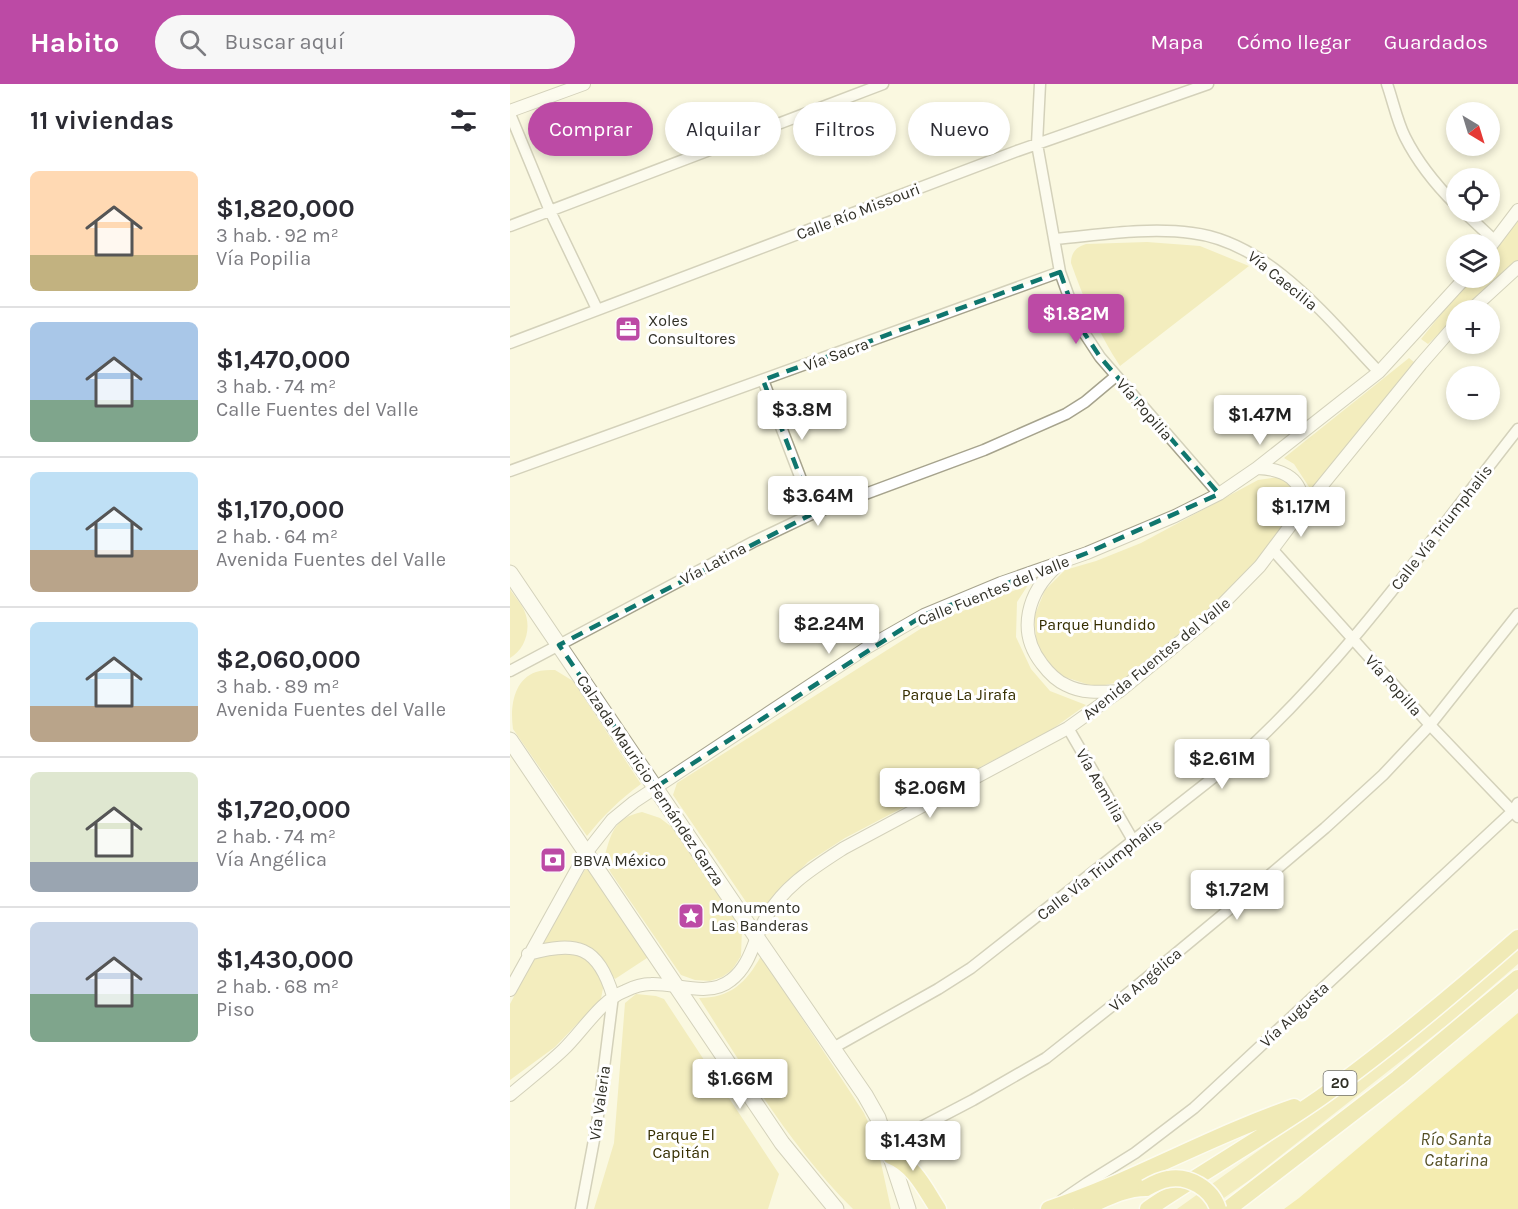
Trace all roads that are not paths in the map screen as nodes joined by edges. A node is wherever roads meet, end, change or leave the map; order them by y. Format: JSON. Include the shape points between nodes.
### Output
{"nodes":[{"id":1,"x":584,"y":84,"type":"edge"},
{"id":2,"x":883,"y":84,"type":"edge"},
{"id":3,"x":1040,"y":84,"type":"edge"},
{"id":4,"x":1208,"y":84,"type":"edge"},
{"id":5,"x":1387,"y":84,"type":"edge"},
{"id":6,"x":510,"y":113,"type":"edge"},
{"id":7,"x":1036,"y":144,"type":"junction"},
{"id":8,"x":1446,"y":194,"type":"edge"},
{"id":9,"x":1518,"y":210,"type":"edge"},
{"id":10,"x":550,"y":211,"type":"junction"},
{"id":11,"x":1473,"y":222,"type":"edge"},
{"id":12,"x":510,"y":226,"type":"edge"},
{"id":13,"x":1483,"y":234,"type":"edge"},
{"id":14,"x":1500,"y":234,"type":"edge"},
{"id":15,"x":1055,"y":239,"type":"junction"},
{"id":16,"x":1518,"y":267,"type":"edge"},
{"id":17,"x":1060,"y":272,"type":"junction"},
{"id":18,"x":1458,"y":288,"type":"edge"},
{"id":19,"x":1482,"y":300,"type":"edge"},
{"id":20,"x":597,"y":309,"type":"junction"},
{"id":21,"x":1446,"y":331,"type":"edge"},
{"id":22,"x":510,"y":343,"type":"edge"},
{"id":23,"x":1413,"y":354,"type":"junction"},
{"id":24,"x":1379,"y":372,"type":"junction"},
{"id":25,"x":1116,"y":376,"type":"junction"},
{"id":26,"x":763,"y":380,"type":"junction"},
{"id":27,"x":1518,"y":429,"type":"edge"},
{"id":28,"x":1257,"y":468,"type":"junction"},
{"id":29,"x":510,"y":471,"type":"edge"},
{"id":30,"x":1219,"y":494,"type":"junction"},
{"id":31,"x":1302,"y":510,"type":"junction"},
{"id":32,"x":814,"y":513,"type":"junction"},
{"id":33,"x":1273,"y":550,"type":"junction"},
{"id":34,"x":1062,"y":562,"type":"junction"},
{"id":35,"x":510,"y":573,"type":"edge"},
{"id":36,"x":1518,"y":614,"type":"edge"},
{"id":37,"x":1354,"y":638,"type":"junction"},
{"id":38,"x":559,"y":645,"type":"junction"},
{"id":39,"x":510,"y":671,"type":"edge"},
{"id":40,"x":1121,"y":690,"type":"junction"},
{"id":41,"x":1430,"y":725,"type":"junction"},
{"id":42,"x":1068,"y":728,"type":"junction"},
{"id":43,"x":510,"y":740,"type":"edge"},
{"id":44,"x":656,"y":787,"type":"junction"},
{"id":45,"x":1516,"y":810,"type":"edge"},
{"id":46,"x":1134,"y":842,"type":"junction"},
{"id":47,"x":586,"y":853,"type":"junction"},
{"id":48,"x":757,"y":938,"type":"junction"},
{"id":49,"x":1518,"y":938,"type":"edge"},
{"id":50,"x":528,"y":954,"type":"junction"},
{"id":51,"x":1518,"y":978,"type":"edge"},
{"id":52,"x":676,"y":987,"type":"junction"},
{"id":53,"x":510,"y":990,"type":"edge"},
{"id":54,"x":613,"y":996,"type":"junction"},
{"id":55,"x":833,"y":1048,"type":"junction"},
{"id":56,"x":510,"y":1095,"type":"edge"},
{"id":57,"x":1317,"y":1099,"type":"junction"},
{"id":58,"x":889,"y":1151,"type":"junction"},
{"id":59,"x":920,"y":1182,"type":"junction"},
{"id":60,"x":1146,"y":1188,"type":"junction"},
{"id":61,"x":1052,"y":1208,"type":"edge"},
{"id":62,"x":1149,"y":1208,"type":"edge"},
{"id":63,"x":581,"y":1209,"type":"edge"},
{"id":64,"x":836,"y":1209,"type":"edge"},
{"id":65,"x":908,"y":1209,"type":"edge"},
{"id":66,"x":930,"y":1209,"type":"edge"},
{"id":67,"x":938,"y":1209,"type":"edge"},
{"id":68,"x":1082,"y":1209,"type":"edge"},
{"id":69,"x":1106,"y":1209,"type":"edge"},
{"id":70,"x":1218,"y":1209,"type":"edge"},
{"id":71,"x":1228,"y":1209,"type":"edge"}],
"edges":[{"from":1,"to":6,"type":"street"},
{"from":2,"to":10,"type":"street"},
{"from":3,"to":7,"type":"street","name":"Vía Popilia"},
{"from":4,"to":7,"type":"street","name":"Calle Río Missouri"},
{"from":5,"to":8,"type":"street","via":[[1404,135],[1428,174]]},
{"from":6,"to":10,"type":"street"},
{"from":7,"to":15,"type":"street","name":"Vía Popilia"},
{"from":7,"to":20,"type":"street","name":"Calle Río Missouri"},
{"from":9,"to":14,"type":"street"},
{"from":10,"to":12,"type":"street"},
{"from":10,"to":20,"type":"street"},
{"from":11,"to":13,"type":"street"},
{"from":15,"to":17,"type":"street","name":"Vía Popilia"},
{"from":15,"to":24,"type":"street","name":"Vía Caecilia","via":[[1171,231],[1226,241],[1269,265],[1295,286]]},
{"from":16,"to":19,"type":"street"},
{"from":17,"to":25,"type":"street","name":"Vía Popilia","via":[[1079,325]]},
{"from":17,"to":26,"type":"street","name":"Vía Sacra"},
{"from":18,"to":23,"type":"street","name":"Calle Fuentes del Valle"},
{"from":20,"to":22,"type":"street","name":"Calle Río Missouri"},
{"from":21,"to":23,"type":"street","name":"Avenida Fuentes del Valle"},
{"from":23,"to":24,"type":"street","name":"Calle Fuentes del Valle"},
{"from":23,"to":31,"type":"street","name":"Avenida Fuentes del Valle"},
{"from":24,"to":28,"type":"street","name":"Calle Fuentes del Valle"},
{"from":25,"to":30,"type":"street","name":"Vía Popilia"},
{"from":25,"to":32,"type":"street","name":"Vía Latina","via":[[1066,414],[984,450]]},
{"from":26,"to":29,"type":"street","name":"Vía Sacra"},
{"from":26,"to":32,"type":"street"},
{"from":27,"to":37,"type":"street","name":"Calle Vía Triumphalis"},
{"from":28,"to":30,"type":"street","name":"Calle Fuentes del Valle"},
{"from":28,"to":31,"type":"street","via":[[1271,468],[1288,475],[1301,491]]},
{"from":30,"to":34,"type":"street","name":"Calle Fuentes del Valle"},
{"from":31,"to":33,"type":"street","name":"Avenida Fuentes del Valle"},
{"from":32,"to":38,"type":"street","name":"Vía Latina"},
{"from":33,"to":37,"type":"street","name":"Vía Popilla"},
{"from":33,"to":40,"type":"street","name":"Avenida Fuentes del Valle","via":[[1248,581],[1208,619]]},
{"from":34,"to":40,"type":"street","via":[[1044,578],[1027,615],[1032,649],[1049,672],[1065,685],[1097,692]]},
{"from":34,"to":44,"type":"street","name":"Calle Fuentes del Valle","via":[[924,615],[868,647]]},
{"from":35,"to":38,"type":"main road","name":"Calzada Mauricio Fernández Garza"},
{"from":36,"to":41,"type":"street","name":"Vía Angélica"},
{"from":37,"to":41,"type":"street","name":"Vía Popilla"},
{"from":37,"to":46,"type":"street","name":"Calle Vía Triumphalis","via":[[1275,725]]},
{"from":38,"to":39,"type":"street","name":"Vía Latina"},
{"from":38,"to":44,"type":"main road","name":"Calzada Mauricio Fernández Garza"},
{"from":40,"to":42,"type":"street","name":"Avenida Fuentes del Valle"},
{"from":41,"to":45,"type":"street","name":"Vía Popilla"},
{"from":41,"to":58,"type":"street","name":"Vía Angélica","via":[[1325,828],[1078,1034],[1046,1058]]},
{"from":42,"to":46,"type":"street","name":"Vía Aemilia"},
{"from":42,"to":48,"type":"street","name":"Avenida Fuentes del Valle","via":[[844,848],[809,871],[777,902]]},
{"from":43,"to":47,"type":"main road"},
{"from":44,"to":47,"type":"street","name":"Calle Fuentes del Valle","via":[[612,820]]},
{"from":44,"to":48,"type":"main road","name":"Calzada Mauricio Fernández Garza"},
{"from":45,"to":61,"type":"street","name":"Vía Augusta","via":[[1194,1108]]},
{"from":46,"to":55,"type":"street","name":"Calle Vía Triumphalis","via":[[971,968]]},
{"from":47,"to":50,"type":"street","name":"Calle Fuentes del Valle"},
{"from":47,"to":52,"type":"main road"},
{"from":48,"to":52,"type":"street","name":"Avenida Fuentes del Valle","via":[[743,968],[731,981],[706,989]]},
{"from":48,"to":55,"type":"main road","name":"Calzada Mauricio Fernández Garza"},
{"from":49,"to":57,"type":"main road","number":"20","via":[[1377,1057]]},
{"from":50,"to":53,"type":"street","name":"Calle Fuentes del Valle"},
{"from":50,"to":54,"type":"street","via":[[565,947],[582,950],[596,961]]},
{"from":51,"to":71,"type":"main road","number":"20","via":[[1398,1078]]},
{"from":52,"to":54,"type":"street","name":"Avenida Fuentes del Valle","via":[[645,984]]},
{"from":52,"to":64,"type":"main road","via":[[782,1143]]},
{"from":54,"to":56,"type":"street","name":"Avenida Fuentes del Valle","via":[[563,1050]]},
{"from":54,"to":63,"type":"street","name":"Vía Valeria","via":[[597,1124]]},
{"from":55,"to":58,"type":"main road","name":"Calzada Mauricio Fernández Garza","via":[[878,1118]]},
{"from":57,"to":61,"type":"main road","via":[[1232,1130]]},
{"from":57,"to":62,"type":"main road","number":"20"},
{"from":58,"to":59,"type":"main road","via":[[906,1163]]},
{"from":58,"to":65,"type":"main road","name":"Calzada Mauricio Fernández Garza"},
{"from":59,"to":66,"type":"main road"},
{"from":59,"to":67,"type":"main road"},
{"from":60,"to":68,"type":"main road","via":[[1122,1192]]},
{"from":60,"to":69,"type":"main road"},
{"from":60,"to":70,"type":"main road","bridge":true,"via":[[1170,1178],[1187,1180],[1207,1192]]}]}
